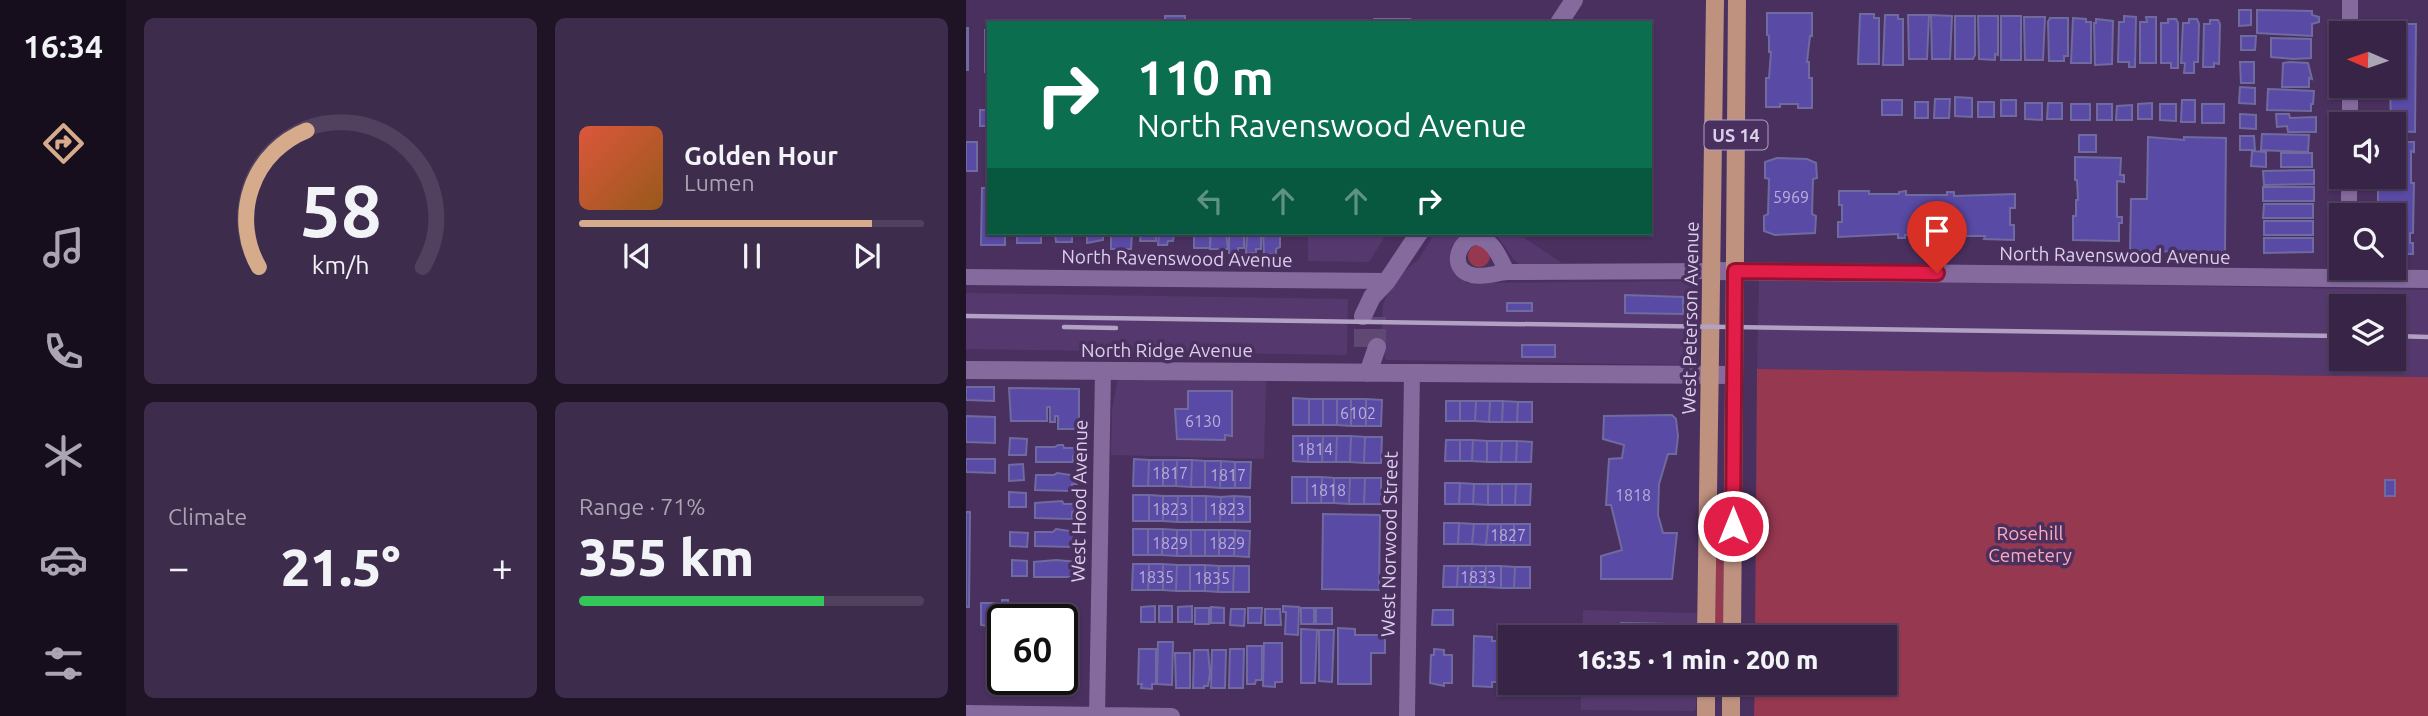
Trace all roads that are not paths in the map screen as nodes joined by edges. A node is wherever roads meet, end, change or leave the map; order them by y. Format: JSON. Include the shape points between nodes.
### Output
{"nodes":[{"id":1,"x":1574,"y":0,"type":"edge"},
{"id":2,"x":1715,"y":0,"type":"edge"},
{"id":3,"x":1737,"y":0,"type":"edge"},
{"id":4,"x":2350,"y":0,"type":"edge"},
{"id":5,"x":1560,"y":21,"type":"edge"},
{"id":6,"x":2350,"y":21,"type":"edge"},
{"id":7,"x":1418,"y":235,"type":"edge"},
{"id":8,"x":1712,"y":271,"type":"junction"},
{"id":9,"x":1735,"y":271,"type":"junction"},
{"id":10,"x":1507,"y":272,"type":"dead end"},
{"id":11,"x":2329,"y":273,"type":"edge"},
{"id":12,"x":966,"y":276,"type":"edge"},
{"id":13,"x":2406,"y":277,"type":"edge"},
{"id":14,"x":2428,"y":279,"type":"edge"},
{"id":15,"x":1387,"y":281,"type":"junction"},
{"id":16,"x":1370,"y":316,"type":"tunnel mouth"},
{"id":17,"x":1370,"y":347,"type":"tunnel mouth"},
{"id":18,"x":966,"y":370,"type":"edge"},
{"id":19,"x":1102,"y":371,"type":"junction"},
{"id":20,"x":1368,"y":373,"type":"junction"},
{"id":21,"x":1412,"y":373,"type":"junction"},
{"id":22,"x":1710,"y":375,"type":"junction"},
{"id":23,"x":1734,"y":375,"type":"junction"},
{"id":24,"x":1706,"y":625,"type":"edge"},
{"id":25,"x":1732,"y":625,"type":"edge"},
{"id":26,"x":1706,"y":695,"type":"edge"},
{"id":27,"x":1731,"y":695,"type":"edge"},
{"id":28,"x":966,"y":713,"type":"edge"},
{"id":29,"x":1097,"y":715,"type":"edge"},
{"id":30,"x":1172,"y":716,"type":"edge"},
{"id":31,"x":1407,"y":716,"type":"edge"},
{"id":32,"x":1706,"y":716,"type":"edge"},
{"id":33,"x":1731,"y":716,"type":"edge"}],
"edges":[{"from":1,"to":5,"type":"main road"},
{"from":2,"to":8,"type":"main road","name":"West Peterson Avenue","number":"US 14"},
{"from":3,"to":9,"type":"main road","number":"US 14"},
{"from":4,"to":6,"type":"street"},
{"from":7,"to":15,"type":"main road"},
{"from":8,"to":9,"type":"main road","name":"North Ravenswood Avenue"},
{"from":8,"to":10,"type":"street","name":"North Ravenswood Avenue"},
{"from":8,"to":22,"type":"main road","name":"West Peterson Avenue","number":"US 14"},
{"from":9,"to":11,"type":"main road","name":"North Ravenswood Avenue"},
{"from":9,"to":23,"type":"main road","number":"US 14"},
{"from":12,"to":15,"type":"street","name":"North Ravenswood Avenue"},
{"from":13,"to":14,"type":"main road","name":"North Ravenswood Avenue"},
{"from":15,"to":16,"type":"main road"},
{"from":17,"to":20,"type":"main road"},
{"from":18,"to":19,"type":"main road","name":"North Ridge Avenue"},
{"from":19,"to":20,"type":"main road","name":"North Ridge Avenue"},
{"from":19,"to":29,"type":"street","name":"West Hood Avenue"},
{"from":20,"to":21,"type":"main road"},
{"from":21,"to":22,"type":"main road"},
{"from":21,"to":31,"type":"street","name":"West Norwood Street"},
{"from":22,"to":23,"type":"main road"},
{"from":22,"to":24,"type":"main road","name":"West Peterson Avenue","number":"US 14"},
{"from":23,"to":25,"type":"main road","number":"US 14"},
{"from":26,"to":32,"type":"main road"},
{"from":27,"to":33,"type":"main road"},
{"from":28,"to":29,"type":"street"},
{"from":29,"to":30,"type":"street"}]}
